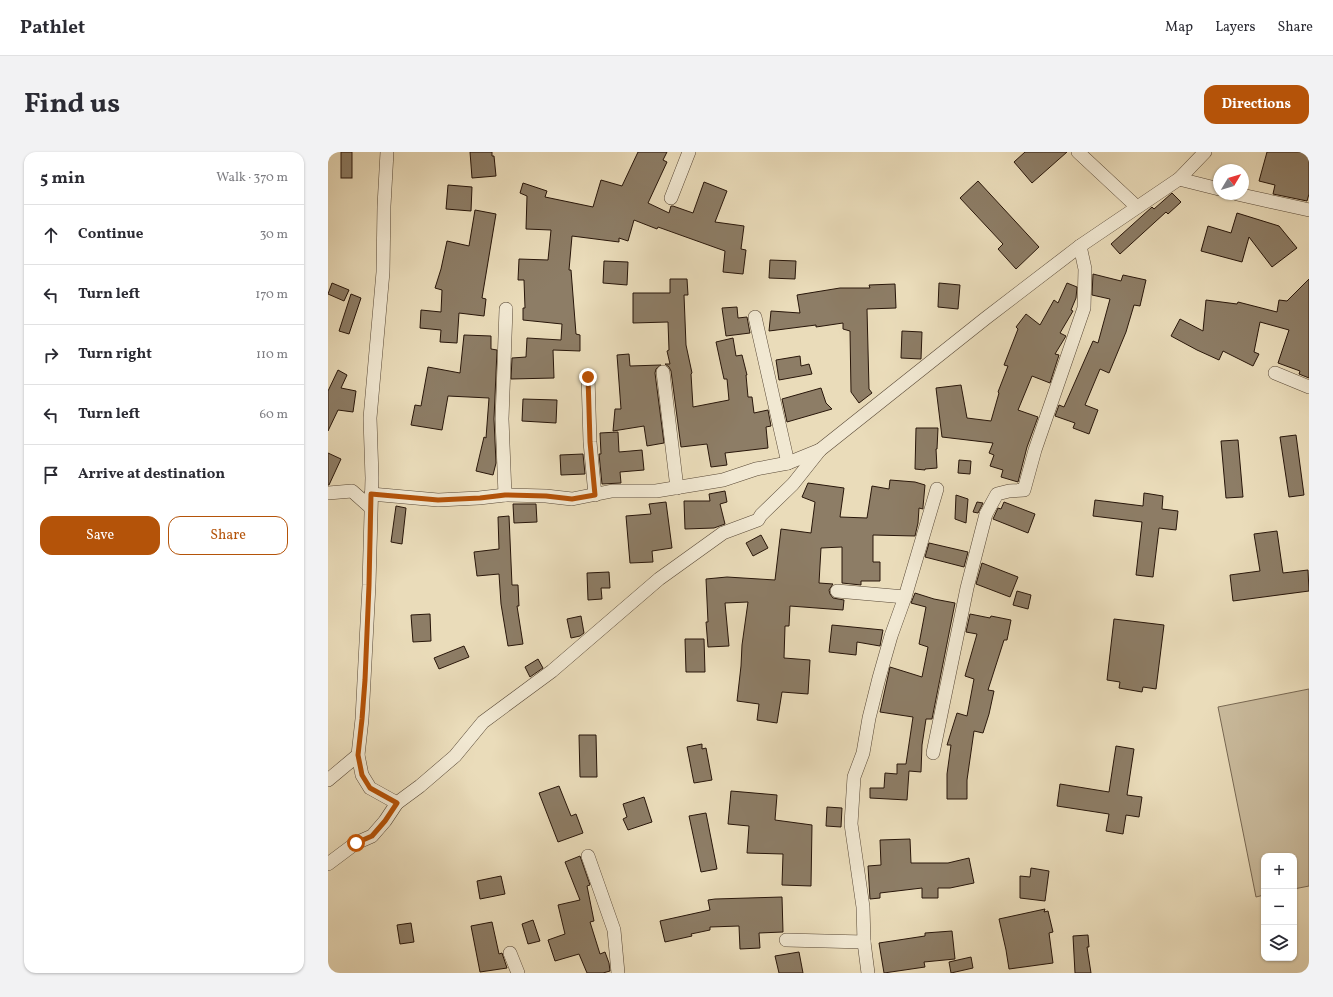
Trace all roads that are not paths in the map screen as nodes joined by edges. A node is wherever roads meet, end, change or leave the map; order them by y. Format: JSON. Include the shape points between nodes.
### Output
{"nodes":[{"id":1,"x":387,"y":152,"type":"edge"},
{"id":2,"x":689,"y":152,"type":"edge"},
{"id":3,"x":1078,"y":152,"type":"edge"},
{"id":4,"x":1204,"y":152,"type":"edge"},
{"id":5,"x":1179,"y":179,"type":"junction"},
{"id":6,"x":1213,"y":188,"type":"edge"},
{"id":7,"x":1249,"y":197,"type":"edge"},
{"id":8,"x":671,"y":198,"type":"dead end"},
{"id":9,"x":1137,"y":207,"type":"junction"},
{"id":10,"x":1309,"y":210,"type":"edge"},
{"id":11,"x":1080,"y":246,"type":"junction"},
{"id":12,"x":506,"y":309,"type":"dead end"},
{"id":13,"x":755,"y":317,"type":"dead end"},
{"id":14,"x":663,"y":372,"type":"dead end"},
{"id":15,"x":1275,"y":373,"type":"dead end"},
{"id":16,"x":588,"y":377,"type":"dead end"},
{"id":17,"x":1309,"y":387,"type":"edge"},
{"id":18,"x":820,"y":450,"type":"junction"},
{"id":19,"x":788,"y":462,"type":"junction"},
{"id":20,"x":678,"y":488,"type":"junction"},
{"id":21,"x":937,"y":489,"type":"dead end"},
{"id":22,"x":328,"y":493,"type":"edge"},
{"id":23,"x":371,"y":494,"type":"junction"},
{"id":24,"x":505,"y":495,"type":"junction"},
{"id":25,"x":595,"y":495,"type":"junction"},
{"id":26,"x":370,"y":507,"type":"junction"},
{"id":27,"x":837,"y":591,"type":"dead end"},
{"id":28,"x":905,"y":597,"type":"junction"},
{"id":29,"x":933,"y":753,"type":"dead end"},
{"id":30,"x":358,"y":755,"type":"junction"},
{"id":31,"x":328,"y":780,"type":"edge"},
{"id":32,"x":397,"y":803,"type":"junction"},
{"id":33,"x":588,"y":856,"type":"dead end"},
{"id":34,"x":328,"y":864,"type":"edge"},
{"id":35,"x":786,"y":940,"type":"dead end"},
{"id":36,"x":864,"y":942,"type":"junction"},
{"id":37,"x":510,"y":953,"type":"dead end"},
{"id":38,"x":518,"y":973,"type":"edge"},
{"id":39,"x":618,"y":973,"type":"edge"},
{"id":40,"x":868,"y":973,"type":"edge"}],
"edges":[{"from":1,"to":23,"type":"street","via":[[383,272],[370,418]]},
{"from":2,"to":8,"type":"street"},
{"from":3,"to":9,"type":"street"},
{"from":4,"to":5,"type":"street"},
{"from":5,"to":6,"type":"street"},
{"from":5,"to":9,"type":"street"},
{"from":7,"to":10,"type":"street"},
{"from":9,"to":11,"type":"street"},
{"from":11,"to":18,"type":"street"},
{"from":11,"to":29,"type":"street","via":[[1085,269],[1084,308],[1037,442],[1024,490],[997,494],[986,514],[967,588]]},
{"from":12,"to":24,"type":"street","via":[[502,419]]},
{"from":13,"to":19,"type":"street"},
{"from":14,"to":20,"type":"street"},
{"from":15,"to":17,"type":"street"},
{"from":16,"to":25,"type":"street"},
{"from":18,"to":19,"type":"street"},
{"from":18,"to":32,"type":"street","via":[[793,484],[758,520],[723,533],[659,580],[552,671],[483,722],[455,756]]},
{"from":19,"to":20,"type":"street","via":[[723,480]]},
{"from":20,"to":25,"type":"street","via":[[612,491]]},
{"from":21,"to":28,"type":"street"},
{"from":22,"to":26,"type":"street","via":[[352,491]]},
{"from":23,"to":24,"type":"street","via":[[438,500]]},
{"from":23,"to":26,"type":"street"},
{"from":24,"to":25,"type":"street","via":[[572,499]]},
{"from":26,"to":30,"type":"street","via":[[369,585]]},
{"from":27,"to":28,"type":"street"},
{"from":28,"to":36,"type":"street","via":[[879,678],[863,752],[854,777],[851,824],[863,907]]},
{"from":30,"to":31,"type":"street"},
{"from":30,"to":32,"type":"street","via":[[362,775],[370,788]]},
{"from":32,"to":34,"type":"street","via":[[372,836],[356,843]]},
{"from":33,"to":39,"type":"street","via":[[614,930]]},
{"from":35,"to":36,"type":"street"},
{"from":36,"to":40,"type":"street"},
{"from":37,"to":38,"type":"street"}]}
